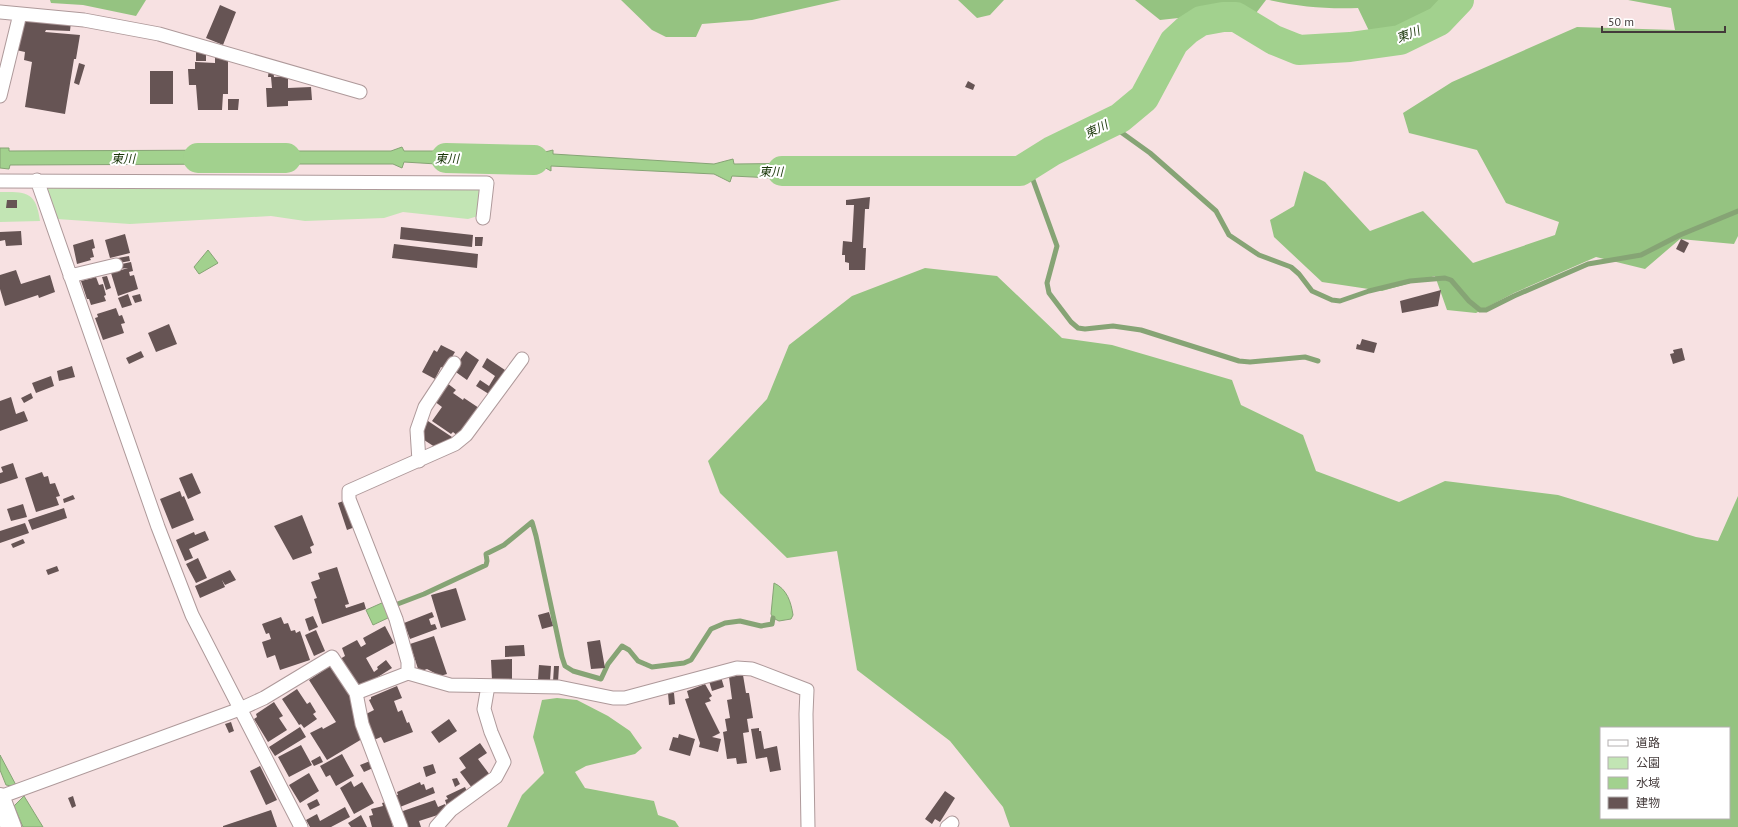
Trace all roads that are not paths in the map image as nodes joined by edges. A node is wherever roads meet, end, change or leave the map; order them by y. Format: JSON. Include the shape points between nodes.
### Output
{"nodes":[{"id":1,"x":0,"y":12,"type":"edge"},
{"id":2,"x":20,"y":14,"type":"junction"},
{"id":3,"x":360,"y":92,"type":"dead end"},
{"id":4,"x":0,"y":96,"type":"edge"},
{"id":5,"x":36,"y":180,"type":"junction"},
{"id":6,"x":0,"y":181,"type":"edge"},
{"id":7,"x":483,"y":218,"type":"dead end"},
{"id":8,"x":116,"y":265,"type":"dead end"},
{"id":9,"x":70,"y":276,"type":"junction"},
{"id":10,"x":522,"y":359,"type":"dead end"},
{"id":11,"x":454,"y":363,"type":"dead end"},
{"id":12,"x":419,"y":461,"type":"junction"},
{"id":13,"x":408,"y":673,"type":"junction"},
{"id":14,"x":488,"y":686,"type":"junction"},
{"id":15,"x":356,"y":693,"type":"junction"},
{"id":16,"x":240,"y":710,"type":"junction"},
{"id":17,"x":0,"y":798,"type":"edge"},
{"id":18,"x":11,"y":827,"type":"edge"},
{"id":19,"x":301,"y":827,"type":"edge"},
{"id":20,"x":401,"y":827,"type":"edge"},
{"id":21,"x":436,"y":827,"type":"edge"},
{"id":22,"x":808,"y":827,"type":"edge"}],
"edges":[{"from":1,"to":2,"type":"street"},
{"from":2,"to":3,"type":"street","via":[[84,20],[160,34]]},
{"from":2,"to":4,"type":"street"},
{"from":5,"to":6,"type":"street"},
{"from":5,"to":7,"type":"street","via":[[487,183]]},
{"from":5,"to":9,"type":"street"},
{"from":8,"to":9,"type":"street"},
{"from":9,"to":16,"type":"street","via":[[158,527],[192,615]]},
{"from":10,"to":12,"type":"street","via":[[466,435],[455,444]]},
{"from":11,"to":12,"type":"street","via":[[426,407],[417,430]]},
{"from":12,"to":13,"type":"street","via":[[350,491],[349,499],[396,619],[408,662]]},
{"from":13,"to":14,"type":"street","via":[[450,685]]},
{"from":13,"to":15,"type":"street"},
{"from":14,"to":21,"type":"street","via":[[484,709],[504,762],[496,778],[451,810]]},
{"from":14,"to":22,"type":"street","via":[[559,687],[625,698],[737,668],[752,670],[807,690]]},
{"from":15,"to":16,"type":"street","via":[[332,656]]},
{"from":15,"to":20,"type":"street","via":[[362,724]]},
{"from":16,"to":17,"type":"street"},
{"from":16,"to":19,"type":"street"},
{"from":17,"to":18,"type":"main road"}]}
